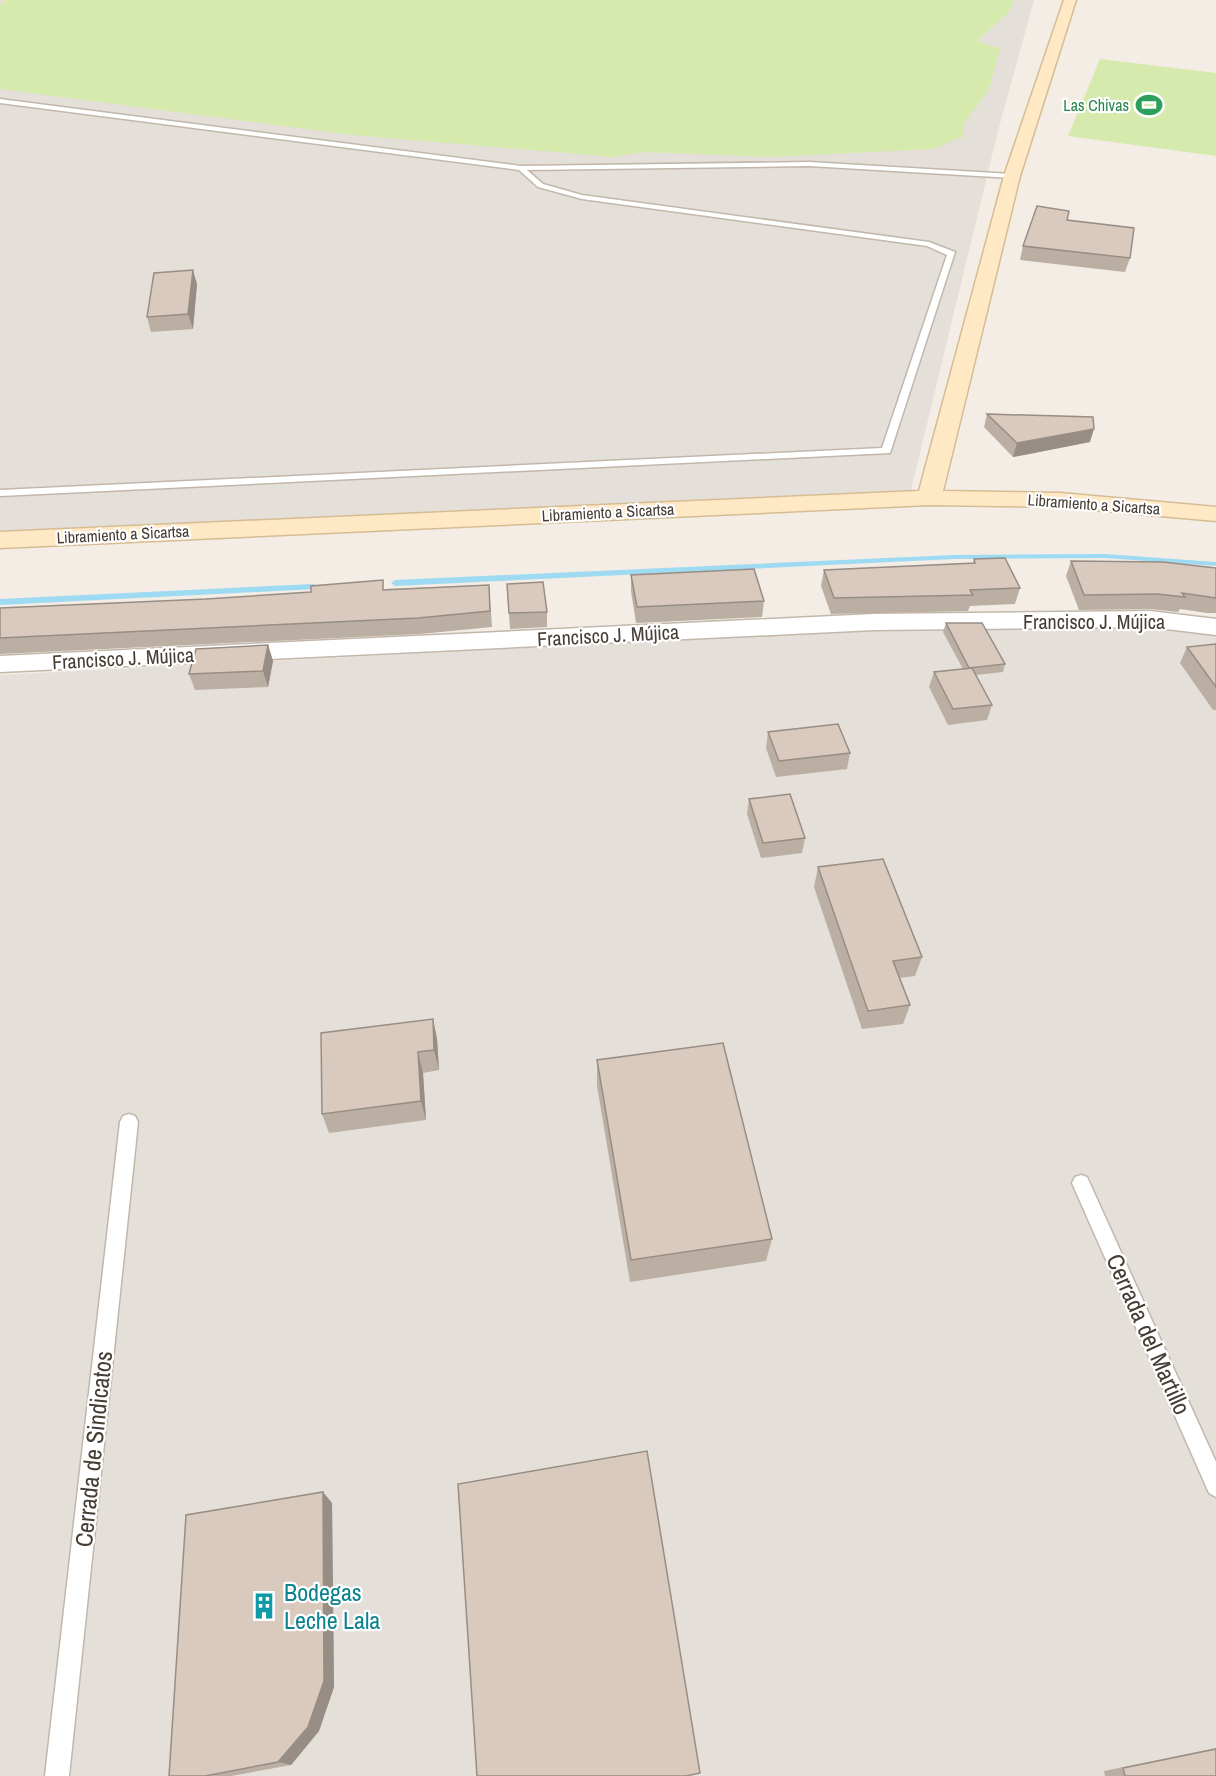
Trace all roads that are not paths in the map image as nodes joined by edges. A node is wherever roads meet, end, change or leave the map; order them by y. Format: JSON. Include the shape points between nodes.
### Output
{"nodes":[{"id":1,"x":1070,"y":0,"type":"edge"},
{"id":2,"x":0,"y":101,"type":"edge"},
{"id":3,"x":521,"y":168,"type":"junction"},
{"id":4,"x":1012,"y":176,"type":"junction"},
{"id":5,"x":0,"y":493,"type":"edge"},
{"id":6,"x":929,"y":498,"type":"junction"},
{"id":7,"x":1216,"y":514,"type":"edge"},
{"id":8,"x":0,"y":540,"type":"edge"},
{"id":9,"x":1216,"y":627,"type":"edge"},
{"id":10,"x":0,"y":664,"type":"edge"},
{"id":11,"x":129,"y":1122,"type":"dead end"},
{"id":12,"x":1081,"y":1183,"type":"dead end"},
{"id":13,"x":1216,"y":1486,"type":"edge"},
{"id":14,"x":57,"y":1776,"type":"edge"}],
"edges":[{"from":1,"to":4,"type":"main road"},
{"from":2,"to":3,"type":"lane"},
{"from":3,"to":4,"type":"lane","via":[[809,164]]},
{"from":3,"to":5,"type":"lane","via":[[530,181],[582,197],[929,244],[952,254],[886,451]]},
{"from":4,"to":6,"type":"main road"},
{"from":6,"to":7,"type":"main road","name":"Libramiento a Sicartsa","via":[[1060,500]]},
{"from":6,"to":8,"type":"main road","name":"Libramiento a Sicartsa"},
{"from":9,"to":10,"type":"street","name":"Francisco J. Mújica","via":[[1150,619],[874,622]]},
{"from":11,"to":14,"type":"lane","name":"Cerrada de Sindicatos"},
{"from":12,"to":13,"type":"lane","name":"Cerrada del Martillo"}]}
